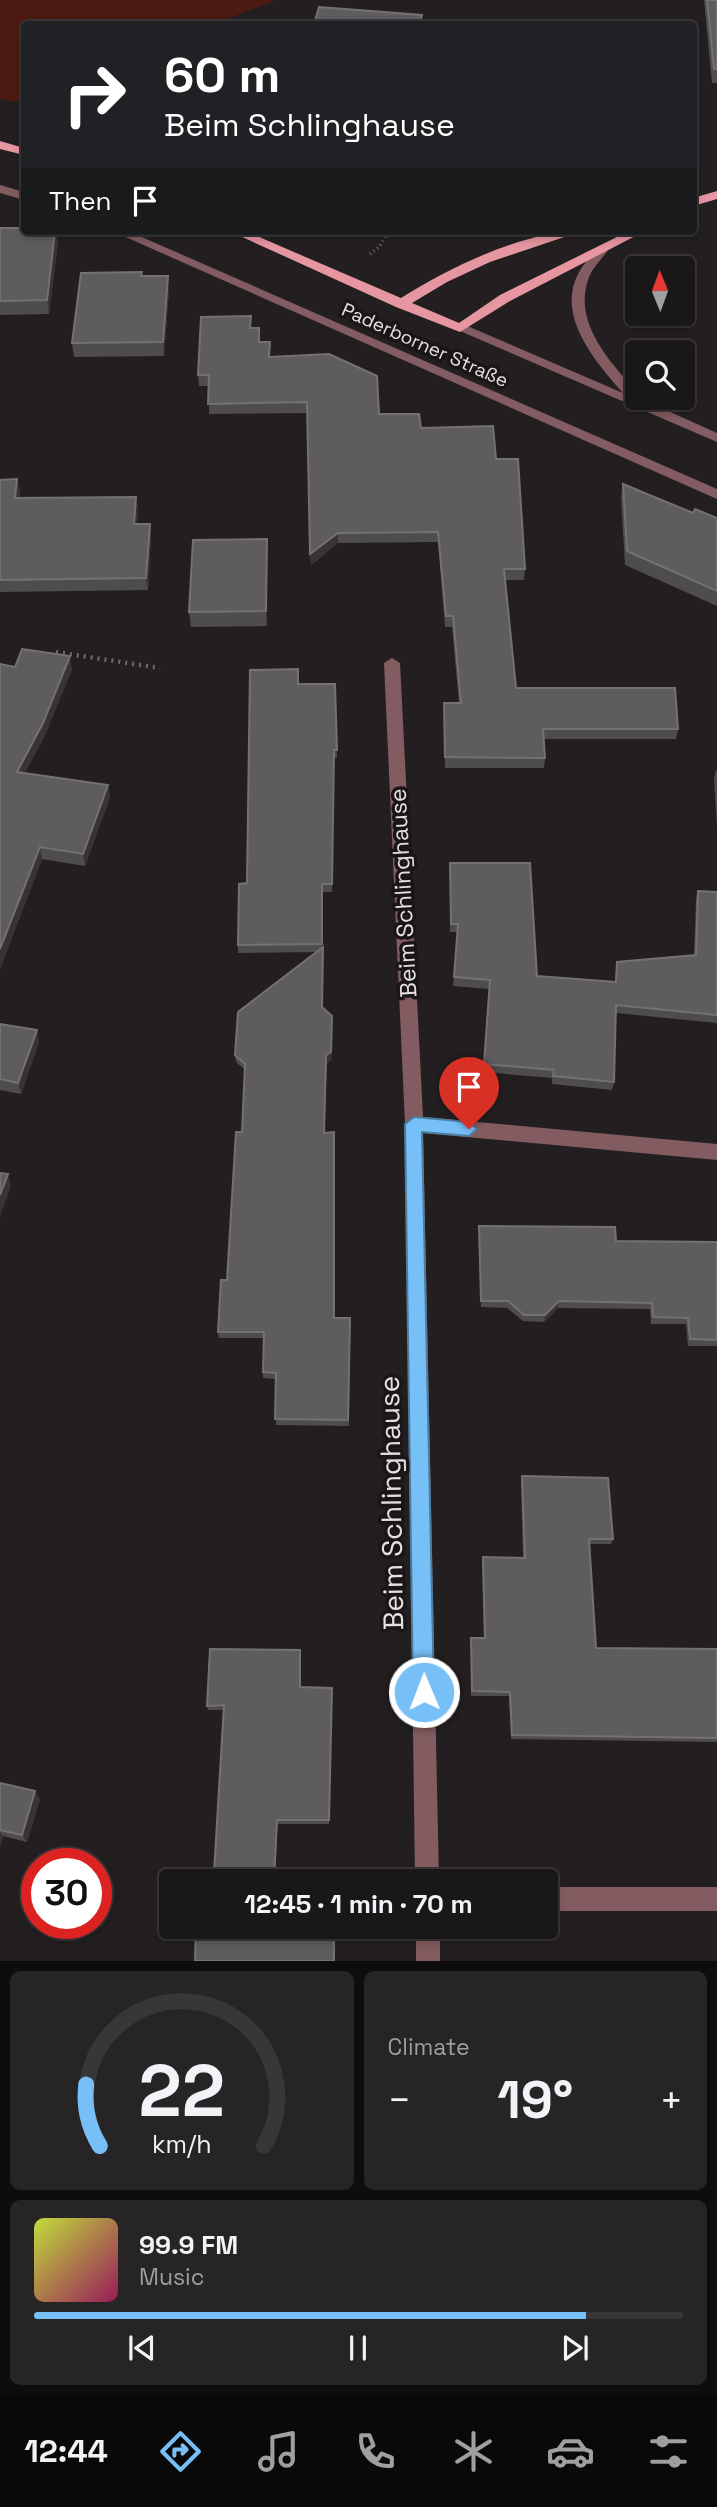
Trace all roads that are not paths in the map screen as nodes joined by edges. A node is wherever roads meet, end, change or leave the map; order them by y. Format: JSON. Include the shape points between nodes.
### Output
{"nodes":[{"id":1,"x":0,"y":145,"type":"edge"},
{"id":2,"x":21,"y":151,"type":"edge"},
{"id":3,"x":0,"y":189,"type":"edge"},
{"id":4,"x":21,"y":195,"type":"edge"},
{"id":5,"x":717,"y":195,"type":"edge"},
{"id":6,"x":697,"y":201,"type":"edge"},
{"id":7,"x":127,"y":235,"type":"edge"},
{"id":8,"x":244,"y":235,"type":"edge"},
{"id":9,"x":563,"y":235,"type":"edge"},
{"id":10,"x":631,"y":235,"type":"edge"},
{"id":11,"x":602,"y":250,"type":"junction"},
{"id":12,"x":401,"y":304,"type":"junction"},
{"id":13,"x":460,"y":328,"type":"junction"},
{"id":14,"x":625,"y":387,"type":"edge"},
{"id":15,"x":625,"y":398,"type":"edge"},
{"id":16,"x":652,"y":410,"type":"edge"},
{"id":17,"x":717,"y":438,"type":"edge"},
{"id":18,"x":717,"y":494,"type":"edge"},
{"id":19,"x":392,"y":663,"type":"dead end"},
{"id":20,"x":414,"y":1124,"type":"junction"},
{"id":21,"x":717,"y":1152,"type":"edge"},
{"id":22,"x":427,"y":1869,"type":"edge"},
{"id":23,"x":558,"y":1899,"type":"edge"},
{"id":24,"x":717,"y":1899,"type":"edge"},
{"id":25,"x":428,"y":1939,"type":"edge"},
{"id":26,"x":428,"y":1961,"type":"edge"}],
"edges":[{"from":1,"to":2,"type":"main road"},
{"from":3,"to":4,"type":"street"},
{"from":5,"to":6,"type":"main road"},
{"from":7,"to":18,"type":"street","name":"Paderborner Straße"},
{"from":8,"to":12,"type":"main road","name":"Paderborner Straße"},
{"from":9,"to":12,"type":"main road","via":[[468,265]]},
{"from":10,"to":11,"type":"main road"},
{"from":11,"to":13,"type":"main road","via":[[505,298]]},
{"from":11,"to":14,"type":"street","via":[[583,276],[579,314],[605,365]]},
{"from":12,"to":13,"type":"main road","name":"Paderborner Straße"},
{"from":13,"to":15,"type":"street","name":"Paderborner Straße"},
{"from":16,"to":17,"type":"street","name":"Paderborner Straße"},
{"from":19,"to":20,"type":"street","name":"Beim Schlinghause"},
{"from":20,"to":21,"type":"street"},
{"from":20,"to":22,"type":"street","name":"Beim Schlinghause"},
{"from":23,"to":24,"type":"street"},
{"from":25,"to":26,"type":"street"}]}
